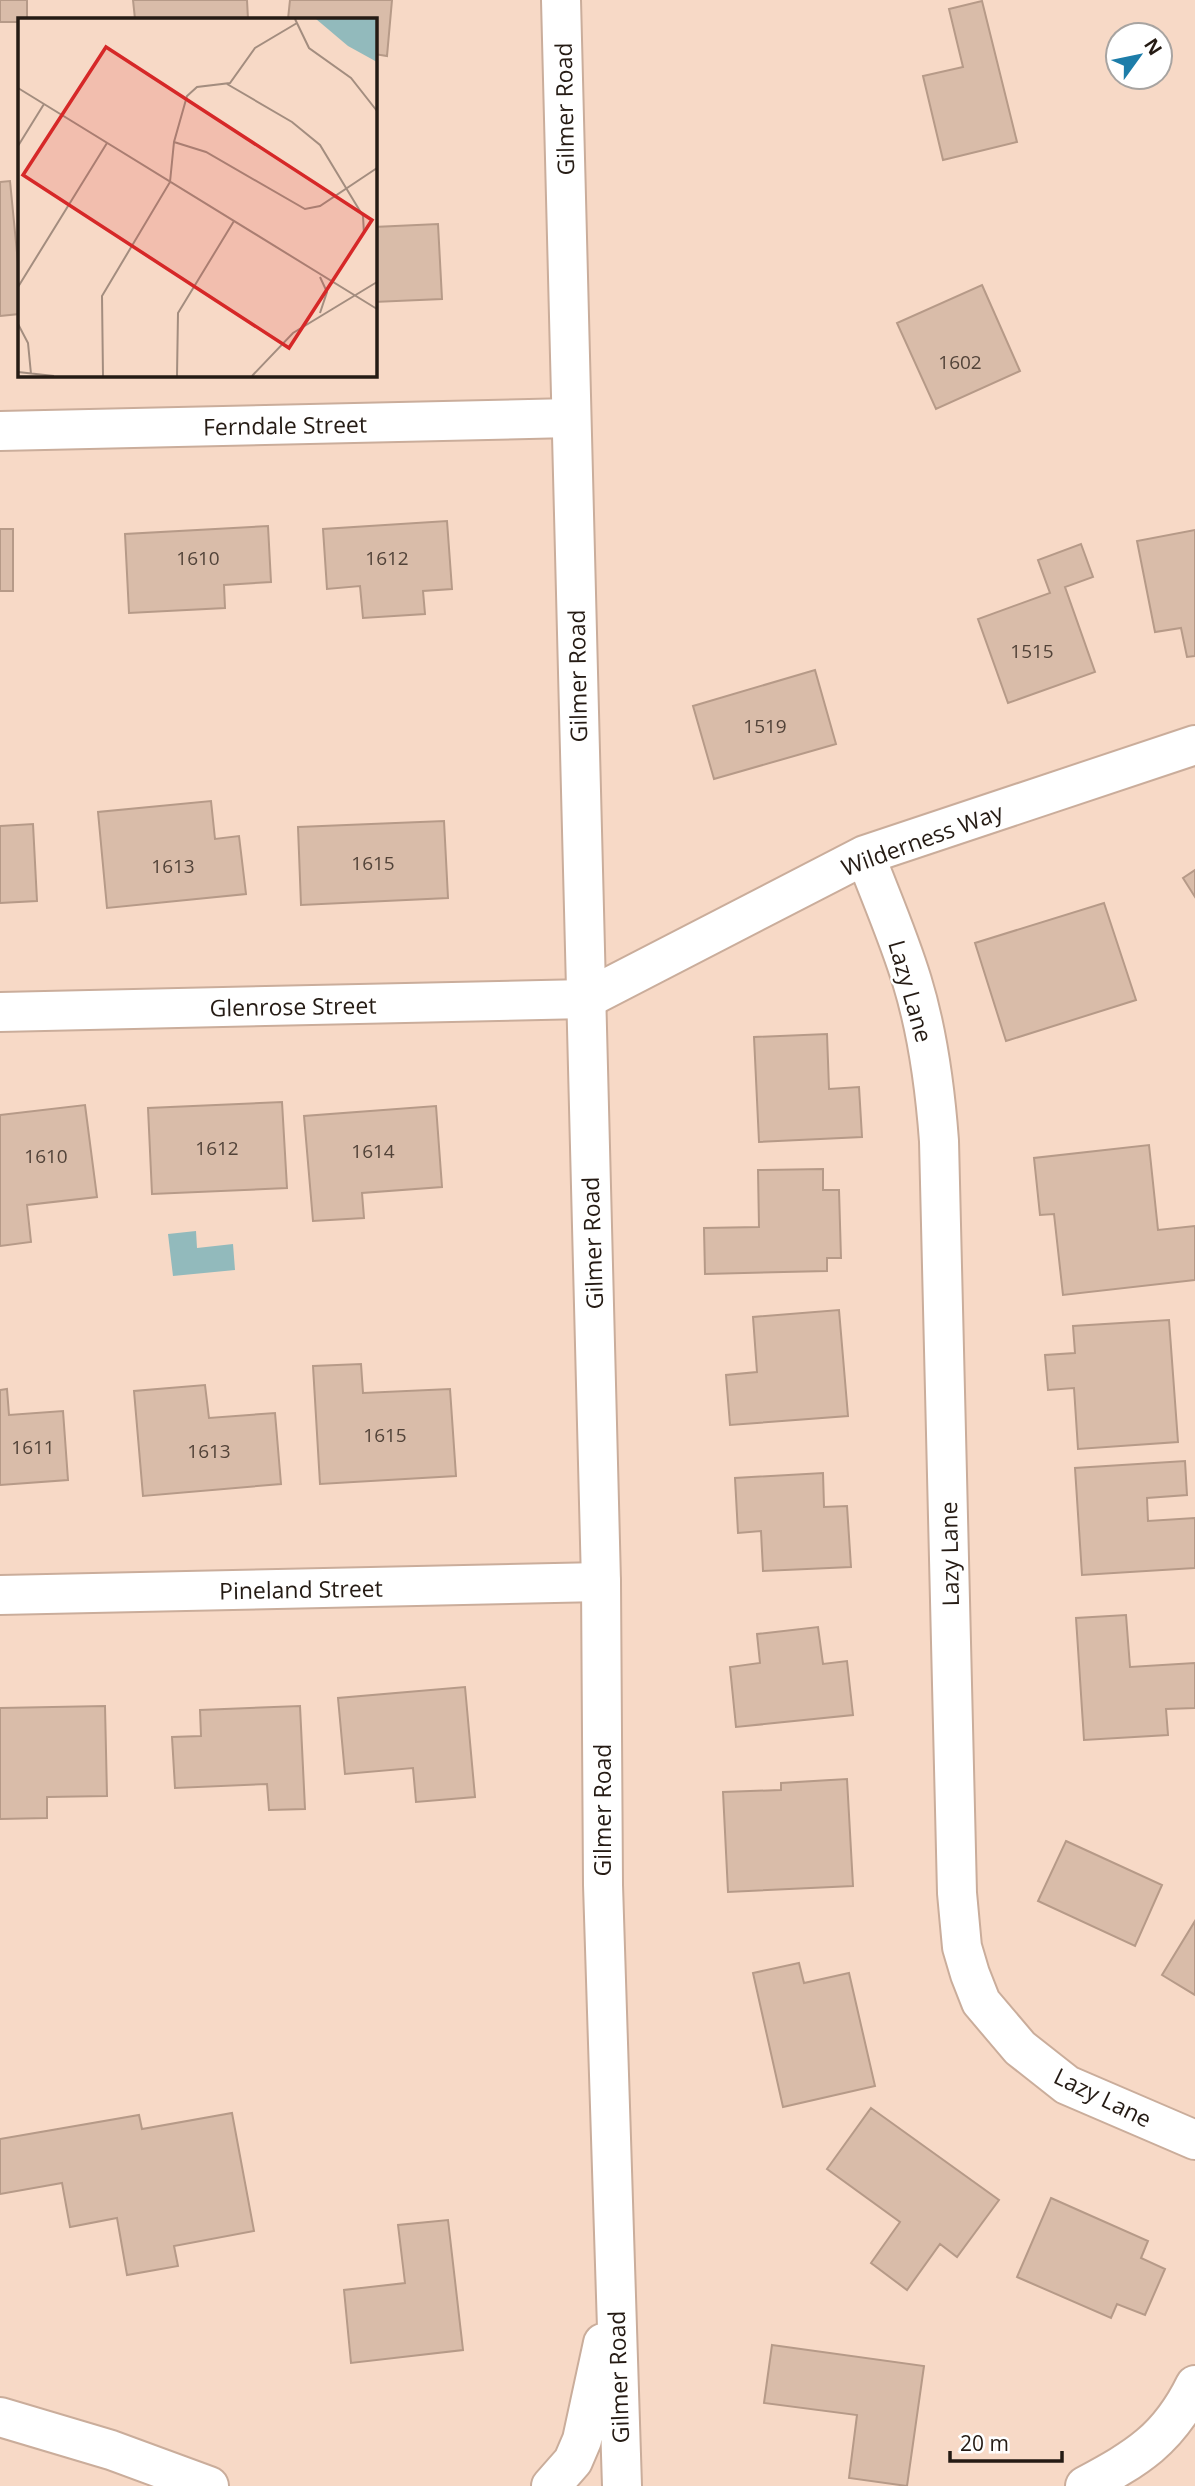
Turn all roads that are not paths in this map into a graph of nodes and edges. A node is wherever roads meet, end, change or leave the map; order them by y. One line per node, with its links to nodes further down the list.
1 (561, 0): 2 (street, Gilmer Road)
2 (571, 418): 3 (street, Ferndale Street); 6 (street, Gilmer Road)
3 (0, 431)
4 (1195, 745): 5 (street, Wilderness Way)
5 (865, 855): 6 (street, Wilderness Way); 10 (street, Lazy Lane)
6 (586, 999): 7 (street, Glenrose Street); 8 (street, Gilmer Road)
7 (0, 1013)
8 (601, 1583): 9 (street, Pineland Street); 11 (street, Gilmer Road)
9 (0, 1595)
10 (1195, 2140)
11 (615, 2286): 15 (street); 16 (street, Gilmer Road)
12 (1195, 2385): 17 (street)
13 (0, 2417): 14 (street)
14 (209, 2486)
15 (551, 2486)
16 (622, 2486)
17 (1085, 2486)

